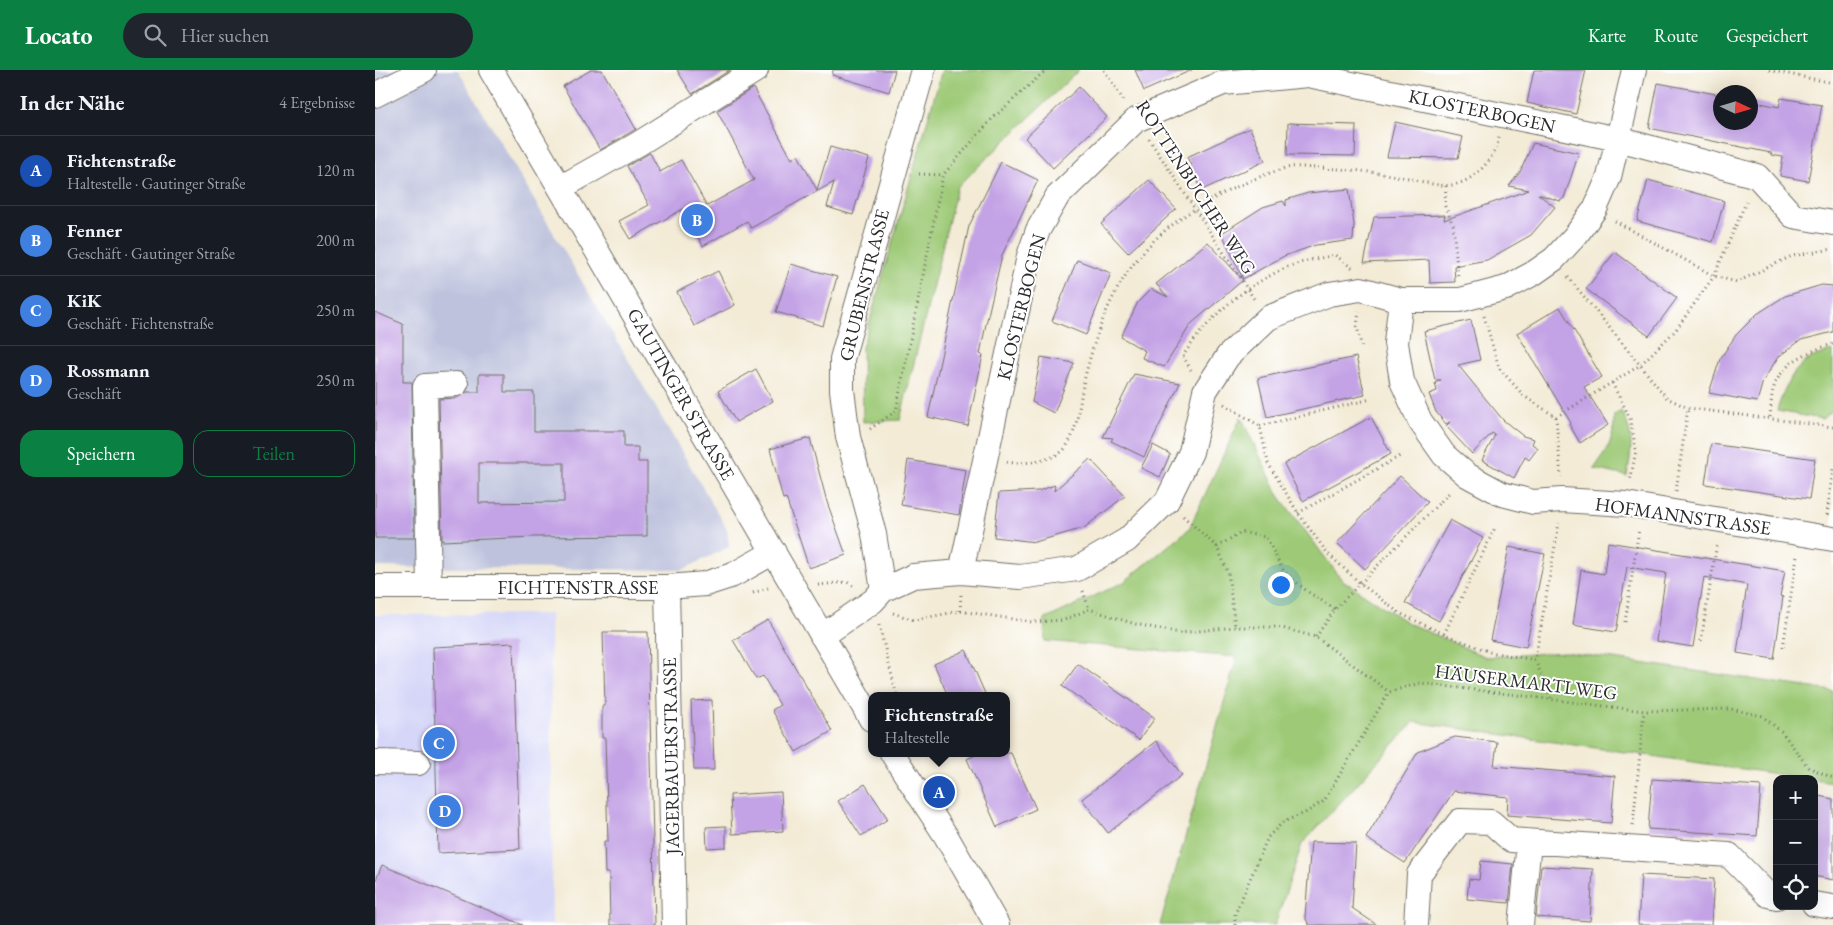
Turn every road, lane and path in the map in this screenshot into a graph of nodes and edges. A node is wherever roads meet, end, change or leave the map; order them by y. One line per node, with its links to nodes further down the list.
1 (424, 70): 10 (street)
2 (491, 70): 16 (street, GAUTINGER STRASSE)
3 (756, 70): 16 (street)
4 (923, 70): 40 (street, GRUBENSTRASSE)
5 (1046, 70): 40 (path)
6 (1103, 70): 12 (path, ROTTENBUCHER WEG)
7 (1634, 70): 13 (street)
8 (1769, 70): 9 (path)
9 (1833, 83)
10 (375, 95)
11 (1503, 114): 12 (street, KLOSTERBOGEN); 13 (street, KLOSTERBOGEN); 15 (path)
12 (1136, 120): 17 (path, ROTTENBUCHER WEG); 42 (street, KLOSTERBOGEN)
13 (1618, 139): 14 (street, KLOSTERBOGEN); 18 (street)
14 (1757, 176): 19 (street); 22 (path)
15 (1446, 186): 17 (path); 25 (path)
16 (560, 188): 55 (street, GAUTINGER STRASSE)
17 (1196, 209): 23 (path, ROTTENBUCHER WEG); 42 (path)
18 (1595, 209): 21 (street); 22 (path)
19 (1833, 223)
20 (1833, 250): 22 (path)
21 (1554, 258): 25 (street); 30 (path)
22 (1714, 276): 30 (path)
23 (1246, 289): 24 (path); 27 (path, ROTTENBUCHER WEG); 33 (path)
24 (1361, 289): 26 (street); 27 (street); 29 (path)
25 (1469, 298): 26 (street); 36 (path)
26 (1401, 300): 44 (street, HOFMANNSTRASSE)
27 (1268, 318): 33 (street)
28 (1833, 344): 37 (path)
29 (1362, 349)
30 (1639, 366): 31 (path); 35 (path)
31 (1611, 383): 36 (path); 45 (path)
32 (457, 384): 61 (street)
33 (1205, 392): 38 (path); 48 (street)
34 (1371, 399): 38 (path)
35 (1688, 408): 37 (path); 46 (path)
36 (1556, 417): 47 (path)
37 (1770, 417): 39 (path)
38 (1260, 426): 49 (path)
39 (1833, 427)
40 (848, 437): 63 (street, GRUBENSTRASSE)
41 (1400, 456): 49 (path)
42 (986, 457): 57 (street, KLOSTERBOGEN)
43 (1833, 469): 52 (path)
44 (1467, 475): 47 (street, HOFMANNSTRASSE); 58 (path)
45 (1629, 486)
46 (1675, 494)
47 (1562, 500): 52 (street, HOFMANNSTRASSE); 72 (path)
48 (1167, 501): 54 (path); 57 (street)
49 (1298, 514): 58 (path)
50 (1495, 528): 67 (path)
51 (1640, 528): 65 (path)
52 (1830, 529)
53 (1718, 540): 70 (path)
54 (1217, 547): 64 (path); 66 (path)
55 (774, 552): 62 (street, FICHTENSTRASSE); 68 (street, GAUTINGER STRASSE)
56 (1798, 553): 71 (path)
57 (961, 572): 63 (street)
58 (1360, 583): 64 (path); 67 (path)
59 (809, 586): 63 (path)
60 (375, 587): 61 (street, FICHTENSTRASSE)
61 (429, 587): 62 (street, FICHTENSTRASSE)
62 (667, 588): 87 (street, JAGERBAUERSTRASSE)
63 (879, 600): 66 (path); 68 (street); 73 (path)
64 (1335, 608): 69 (path)
65 (1625, 622)
66 (1235, 627): 69 (path)
67 (1444, 634): 72 (path)
68 (822, 636): 77 (street, GAUTINGER STRASSE)
69 (1316, 637): 74 (path)
70 (1701, 641)
71 (1783, 647)
72 (1535, 660): 75 (path)
73 (896, 692)
74 (1389, 692): 75 (path, HÄUSERMARTLWEG); 89 (path)
75 (1551, 698): 76 (path, HÄUSERMARTLWEG)
76 (1644, 711): 81 (path, HÄUSERMARTLWEG); 83 (path)
77 (868, 713)
78 (895, 757): 88 (street)
79 (375, 762): 80 (street)
80 (418, 762)
81 (1833, 778)
82 (1529, 842): 83 (street); 90 (street); 91 (street)
83 (1631, 848): 84 (street)
84 (1773, 896)
85 (1818, 905): 86 (street)
86 (1833, 907)
87 (675, 925)
88 (997, 925)
89 (1235, 925)
90 (1416, 925)
91 (1521, 925)

